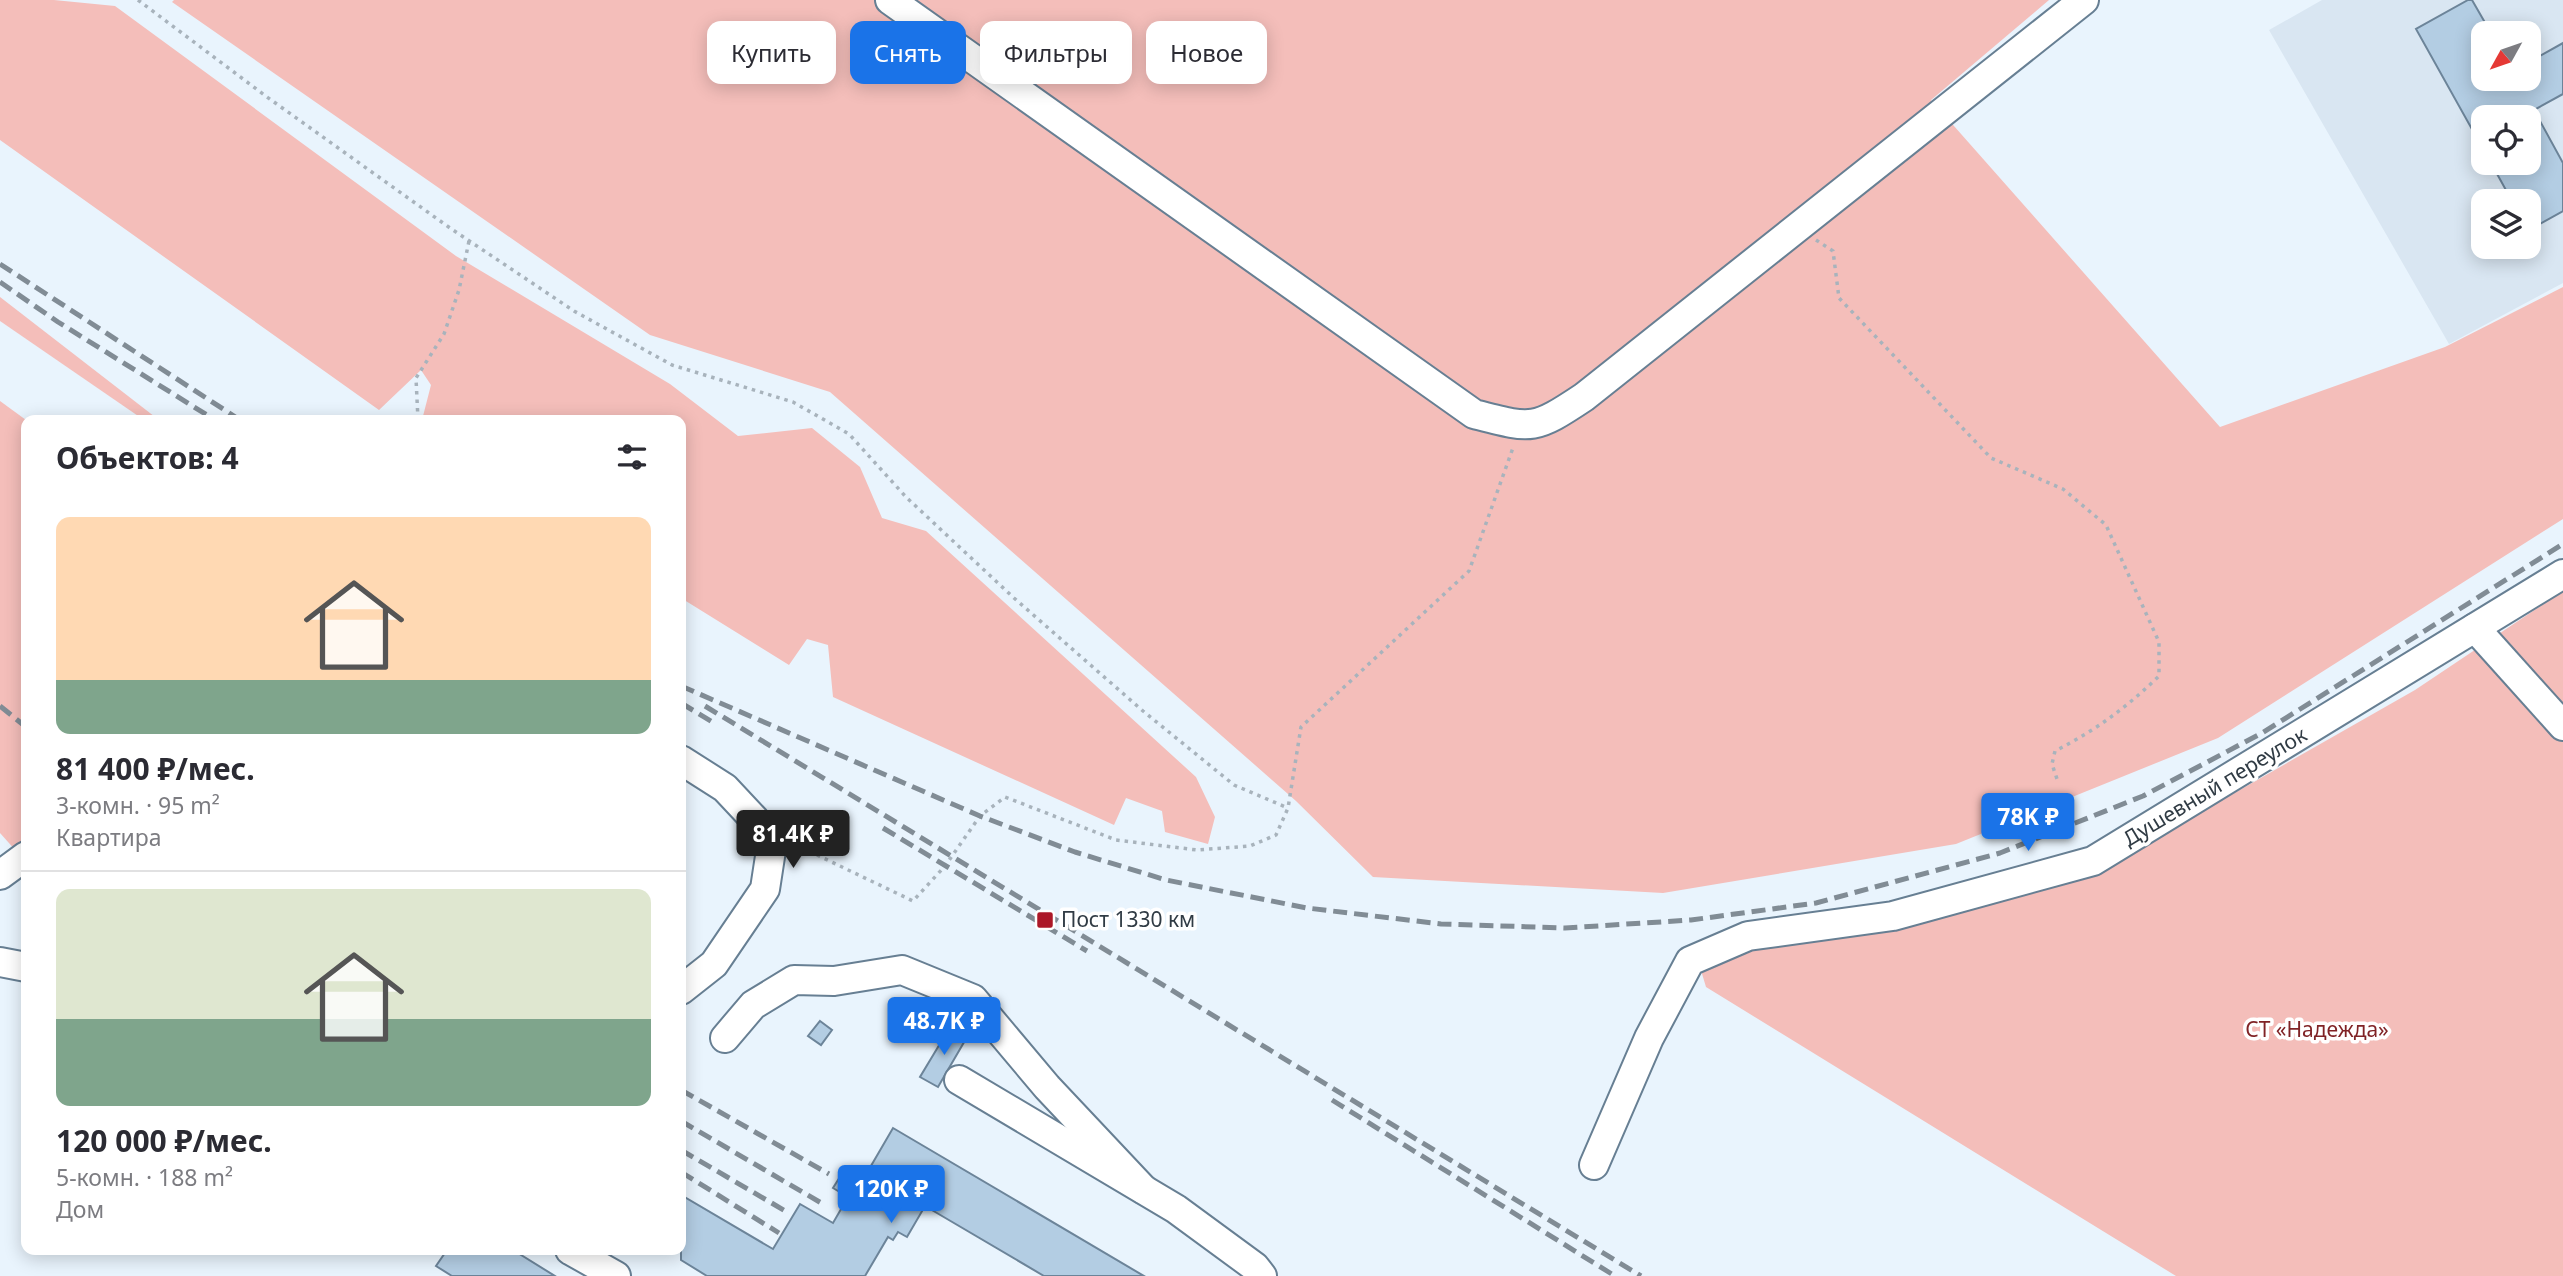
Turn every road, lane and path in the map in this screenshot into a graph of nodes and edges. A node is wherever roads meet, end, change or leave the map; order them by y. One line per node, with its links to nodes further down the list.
1 (890, 0): 7 (street)
2 (2084, 0): 4 (street)
3 (141, 1): 5 (path)
4 (1796, 228): 7 (street); 12 (path)
5 (469, 241): 6 (path); 13 (path)
6 (418, 415)
7 (1520, 426): 13 (path)
8 (2563, 574): 9 (street, Душевный переулок)
9 (2475, 628): 10 (street); 22 (street, Душевный переулок)
10 (2563, 726)
11 (686, 763): 14 (street)
12 (2057, 779)
13 (1288, 808): 14 (path)
14 (771, 850): 19 (street)
15 (21, 860): 16 (street)
16 (0, 875)
17 (0, 962): 18 (street)
18 (21, 966)
19 (686, 986)
20 (725, 1038): 23 (street)
21 (959, 1080): 23 (street)
22 (1594, 1165)
23 (1143, 1189): 26 (street)
24 (579, 1255): 25 (street)
25 (616, 1276)
26 (1262, 1276)

